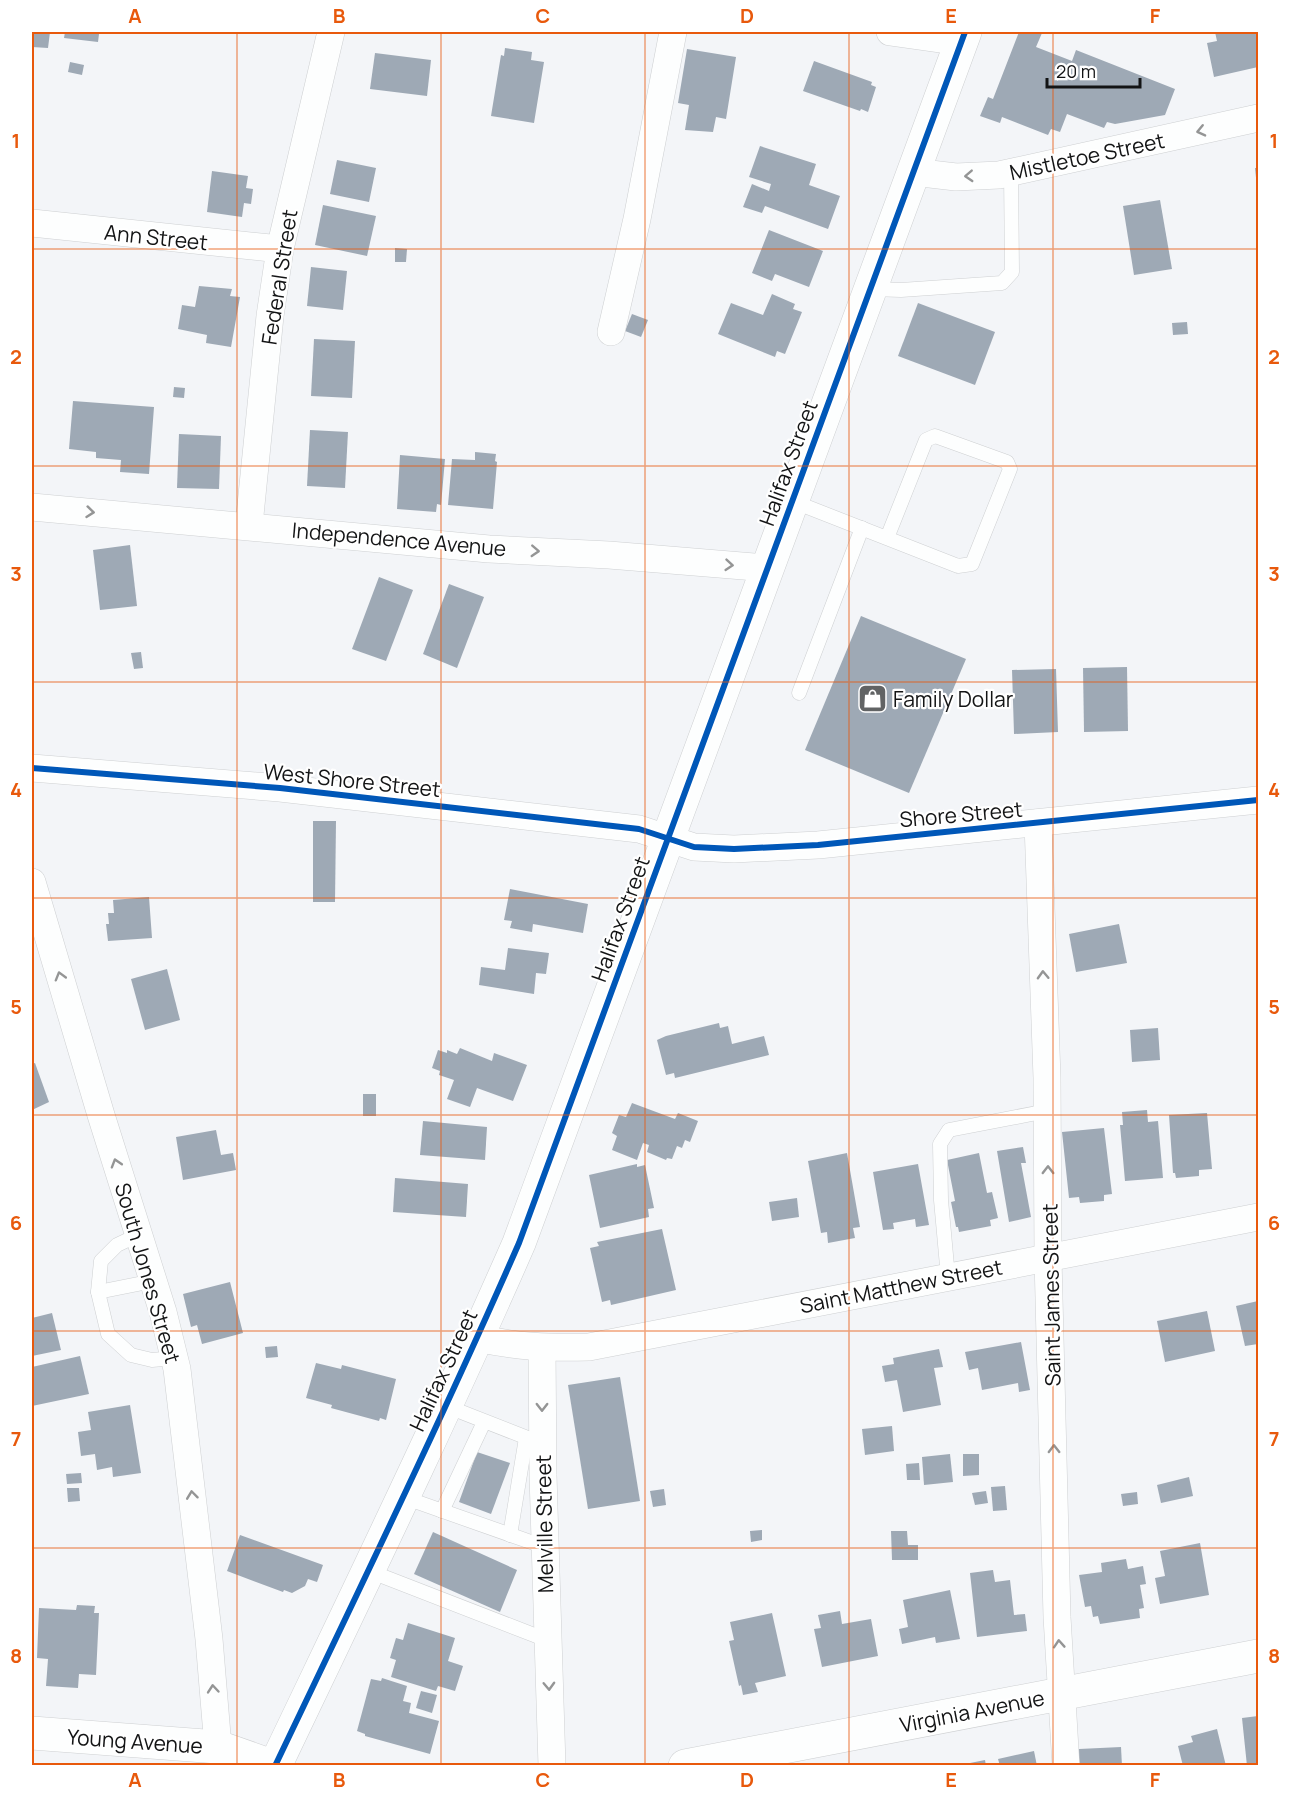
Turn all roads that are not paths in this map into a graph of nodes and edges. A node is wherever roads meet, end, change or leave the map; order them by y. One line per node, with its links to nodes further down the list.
1 (331, 32): 9 (street, Federal Street)
2 (674, 32): 11 (street)
3 (890, 32): 4 (street)
4 (963, 37): 6 (main road, Halifax Street)
5 (1258, 118): 7 (street, Mistletoe Street, one-way to 7)
6 (913, 172): 7 (street, Mistletoe Street, one-way to 6); 10 (main road, Halifax Street)
7 (1011, 172): 10 (lane)
8 (32, 223): 9 (street, Ann Street)
9 (280, 249): 14 (street, Federal Street)
10 (870, 289): 12 (main road, Halifax Street)
11 (611, 332)
12 (792, 501): 15 (lane); 17 (main road, Halifax Street)
13 (32, 507): 14 (street, Independence Avenue, one-way to 14)
14 (249, 525): 17 (street, Independence Avenue, one-way to 17)
15 (862, 528): 16 (lane); 18 (lane)
16 (887, 538): 16 (lane)
17 (767, 568): 22 (main road, Halifax Street)
18 (799, 693)
19 (32, 768): 22 (street, West Shore Street)
20 (1258, 800): 21 (street, Shore Street)
21 (1038, 823): 22 (street, Shore Street); 24 (street, Saint James Street, one-way to 21)
22 (667, 838): 31 (main road, Halifax Street)
23 (32, 882): 26 (street, South Jones Street, one-way to 23)
24 (1047, 1111): 27 (street, Saint James Street, one-way to 24); 28 (lane)
25 (1258, 1218): 27 (street, Saint Matthew Street)
26 (138, 1235): 29 (street, South Jones Street); 30 (lane)
27 (1048, 1258): 28 (street, Saint Matthew Street); 44 (street, Saint James Street, one-way to 27)
28 (948, 1277): 32 (street, Saint Matthew Street)
29 (153, 1281): 30 (lane); 33 (street, South Jones Street)
30 (98, 1292): 33 (lane)
31 (477, 1338): 32 (street); 34 (main road, Halifax Street)
32 (542, 1348): 36 (street, Melville Street, one-way to 36)
33 (174, 1358): 46 (street, South Jones Street, one-way to 33)
34 (444, 1406): 35 (lane); 37 (main road, Halifax Street)
35 (484, 1422): 36 (lane); 38 (lane)
36 (534, 1441): 39 (lane); 40 (street, Melville Street)
37 (403, 1497): 38 (lane); 41 (main road, Halifax Street)
38 (442, 1511): 39 (lane)
39 (510, 1535): 40 (lane)
40 (545, 1547): 42 (street, Melville Street)
41 (369, 1571): 42 (lane); 47 (main road, Halifax Street)
42 (547, 1640): 48 (street, Melville Street, one-way to 48)
43 (1258, 1656): 44 (main road, Virginia Avenue)
44 (1062, 1693): 49 (main road, Virginia Avenue); 50 (street, Saint James Street)
45 (32, 1733): 46 (main road, Young Avenue)
46 (218, 1747): 47 (main road, Young Avenue)
47 (274, 1766)
48 (552, 1766)
49 (685, 1766)
50 (1066, 1766)

